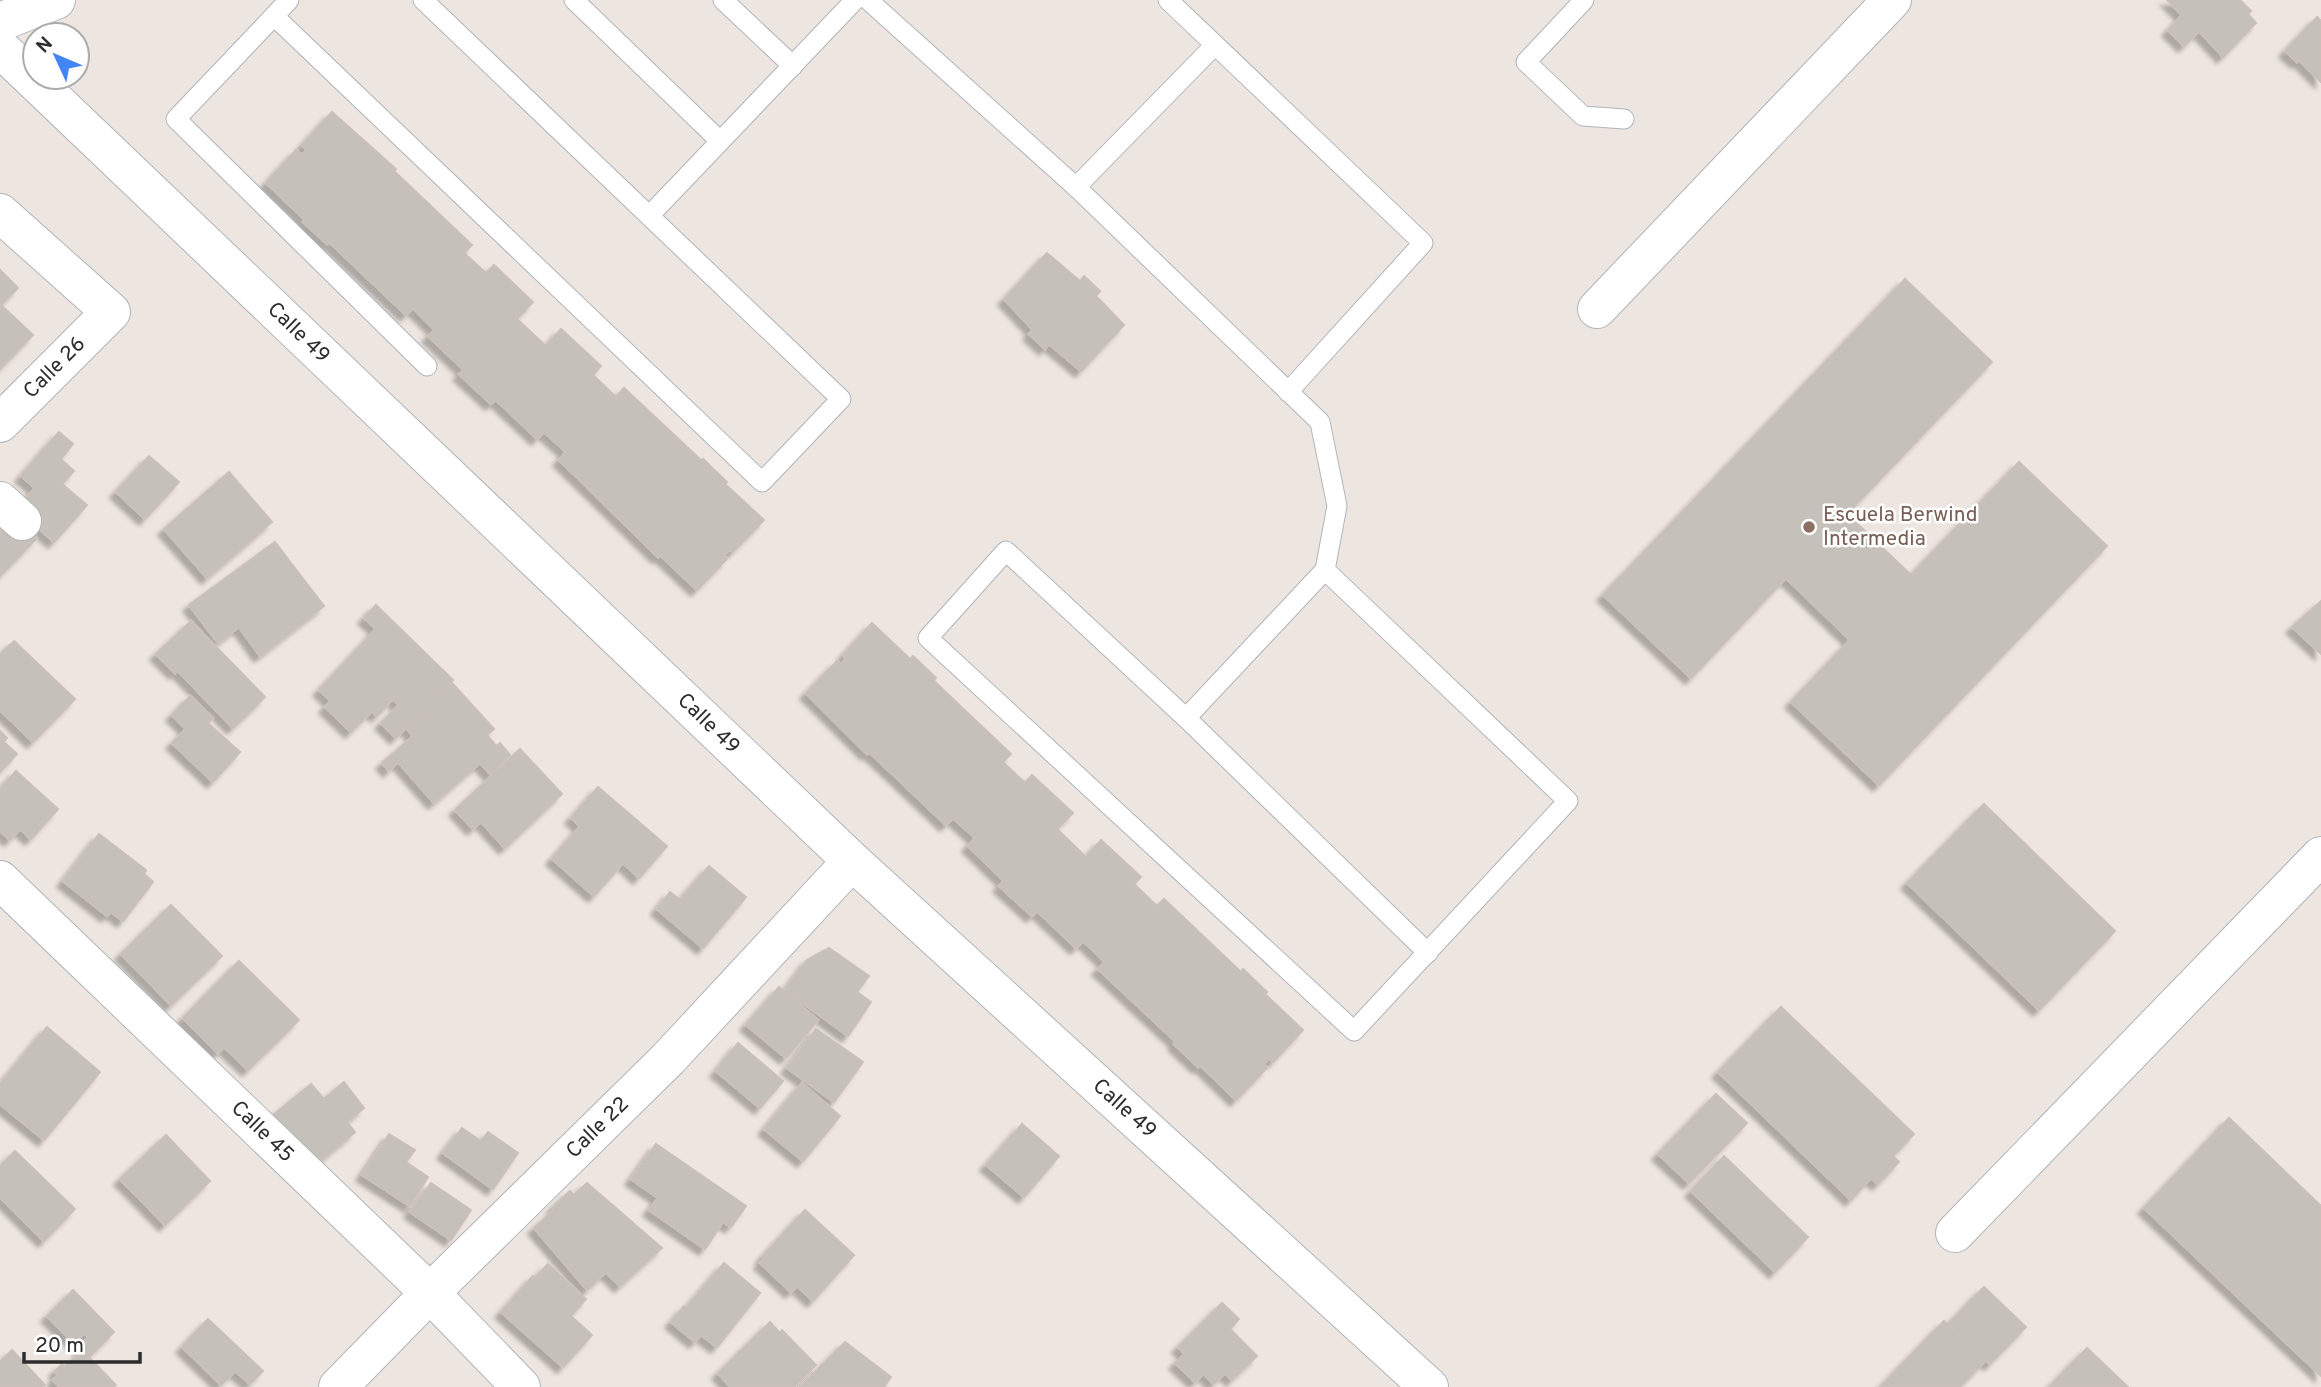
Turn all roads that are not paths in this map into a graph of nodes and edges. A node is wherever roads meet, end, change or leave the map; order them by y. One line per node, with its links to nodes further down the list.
1 (8, 0): 12 (street)
2 (56, 0): 14 (street)
3 (289, 0): 13 (lane)
4 (423, 0): 22 (lane)
5 (574, 0): 19 (lane)
6 (723, 0): 17 (lane)
7 (855, 0): 17 (lane)
8 (868, 0): 20 (lane)
9 (1168, 0): 15 (lane)
10 (1584, 0): 18 (lane)
11 (1892, 0): 23 (street)
12 (0, 9)
13 (274, 16): 22 (lane); 24 (lane)
14 (0, 22)
15 (1215, 45): 20 (lane); 25 (lane)
16 (0, 48): 30 (street, Calle 49)
17 (793, 66): 19 (lane)
18 (1624, 119)
19 (720, 141): 22 (lane)
20 (1076, 187): 25 (lane)
21 (0, 213): 26 (street, Calle 26)
22 (649, 216)
23 (1598, 309)
24 (427, 366)
25 (1288, 392): 27 (lane)
26 (0, 424)
27 (1325, 569): 28 (lane); 32 (lane)
28 (1186, 718): 32 (lane); 32 (lane)
29 (2321, 856): 33 (street)
30 (852, 861): 34 (street, Calle 22); 37 (street, Calle 49)
31 (0, 880): 34 (street, Calle 45)
32 (1428, 953)
33 (1955, 1233)
34 (430, 1293): 35 (street, Calle 22); 36 (street, Calle 45)
35 (338, 1387)
36 (521, 1387)
37 (1429, 1387)

